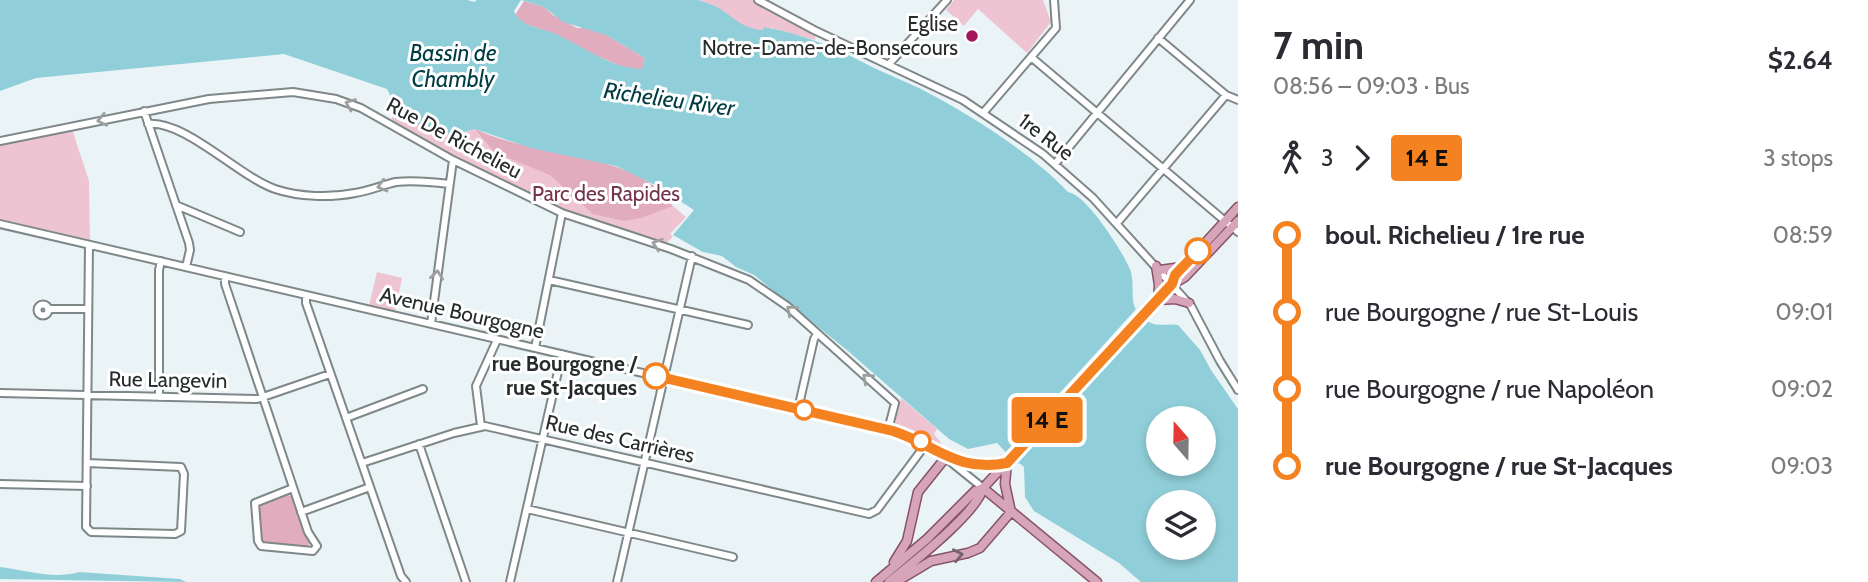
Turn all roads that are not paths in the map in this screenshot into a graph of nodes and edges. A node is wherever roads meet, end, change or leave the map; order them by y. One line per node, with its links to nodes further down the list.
1 (758, 0): 6 (street, 1re Rue)
2 (780, 0): 6 (street)
3 (947, 0): 9 (street)
4 (1054, 0): 8 (street)
5 (1190, 0): 7 (street)
6 (774, 8): 9 (street, 1re Rue)
7 (1158, 38): 10 (street); 14 (street)
8 (1031, 57): 13 (street); 14 (street)
9 (889, 64): 13 (street, 1re Rue)
10 (1226, 95): 11 (street); 19 (street)
11 (1238, 100)
12 (144, 111): 15 (street); 16 (street, Rue De Richelieu, one-way to 16); 17 (street, Rue De Richelieu, one-way to 12)
13 (984, 112): 18 (street, 1re Rue)
14 (1097, 113): 18 (street); 19 (street)
15 (148, 124): 20 (street, one-way to 15); 21 (street)
16 (0, 141)
17 (453, 160): 20 (street); 23 (street, Rue De Richelieu)
18 (1055, 164): 25 (street, 1re Rue)
19 (1164, 169): 24 (street); 25 (street)
20 (449, 184): 44 (street, one-way to 20)
21 (176, 205): 28 (street); 33 (street)
22 (1238, 207): 24 (main road)
23 (562, 213): 30 (street, Rue De Richelieu, one-way to 23); 36 (street)
24 (1225, 221): 27 (street); 32 (main road)
25 (1117, 223): 34 (street, 1re Rue)
26 (0, 224): 29 (street, Avenue Bourgogne)
27 (1236, 227): 37 (main road)
28 (240, 232)
29 (89, 245): 31 (street, Avenue Bourgogne); 42 (street)
30 (691, 256): 43 (street); 46 (street, Rue De Richelieu, one-way to 30)
31 (161, 261): 33 (street, Avenue Bourgogne); 56 (street)
32 (1185, 266): 34 (main road); 37 (main road)
33 (186, 267): 35 (street, Avenue Bourgogne)
34 (1158, 268): 37 (street, 1re Rue); 39 (main road)
35 (225, 276): 38 (street, Avenue Bourgogne); 57 (street)
36 (549, 280): 43 (street); 48 (street)
37 (1172, 284): 39 (main road); 40 (street, 1re Rue)
38 (306, 295): 44 (street, Avenue Bourgogne); 50 (street)
39 (1158, 300): 40 (main road); 69 (main road)
40 (1189, 303): 53 (street, 1re Rue)
41 (48, 309): 42 (street)
42 (87, 309): 55 (street)
43 (679, 310): 45 (street); 51 (street)
44 (431, 324): 47 (street, Avenue Bourgogne)
45 (748, 325)
46 (817, 334): 58 (street); 61 (street, Rue De Richelieu, one-way to 46)
47 (497, 340): 48 (street, Avenue Bourgogne); 60 (street)
48 (535, 348): 49 (street, Avenue Bourgogne)
49 (562, 355): 51 (street, Avenue Bourgogne); 62 (street)
50 (330, 374): 57 (street, Rue Langevin); 59 (street)
51 (664, 378): 58 (street, Avenue Bourgogne); 68 (street)
52 (422, 389): 59 (street)
53 (1238, 390)
54 (0, 393): 55 (street, Rue Langevin)
55 (89, 396): 56 (street, Rue Langevin); 66 (street)
56 (159, 397): 57 (street, Rue Langevin)
57 (262, 398): 73 (street)
58 (798, 409): 61 (street, Avenue Bourgogne)
59 (346, 418): 67 (street)
60 (481, 426): 62 (street, Rue des Carrières); 63 (street, Rue des Carrières)
61 (888, 430): 64 (street, Avenue Bourgogne)
62 (542, 439): 68 (street, Rue des Carrières); 75 (street)
63 (419, 444): 67 (street, Rue des Carrières); 82 (street)
64 (926, 444): 65 (street, Avenue Bourgogne); 68 (street, Rue des Carrières)
65 (946, 457): 69 (main road); 74 (street, Avenue Bourgogne); 80 (main road)
66 (88, 463): 71 (street); 71 (street)
67 (362, 463): 72 (street)
68 (645, 463): 78 (street)
69 (1007, 463): 74 (main road); 77 (main road)
70 (0, 484): 71 (street)
71 (87, 486)
72 (370, 487): 76 (street); 81 (street)
73 (293, 488): 76 (street); 76 (street)
74 (983, 488): 77 (main road); 80 (main road)
75 (527, 509): 78 (street); 83 (street)
76 (301, 512)
77 (1011, 512): 85 (main road, one-way to 77); 86 (main road)
78 (629, 533): 79 (street); 84 (street)
79 (733, 557)
80 (882, 580)
81 (406, 582)
82 (466, 582)
83 (510, 582)
84 (618, 582)
85 (896, 582)
86 (1097, 582)

